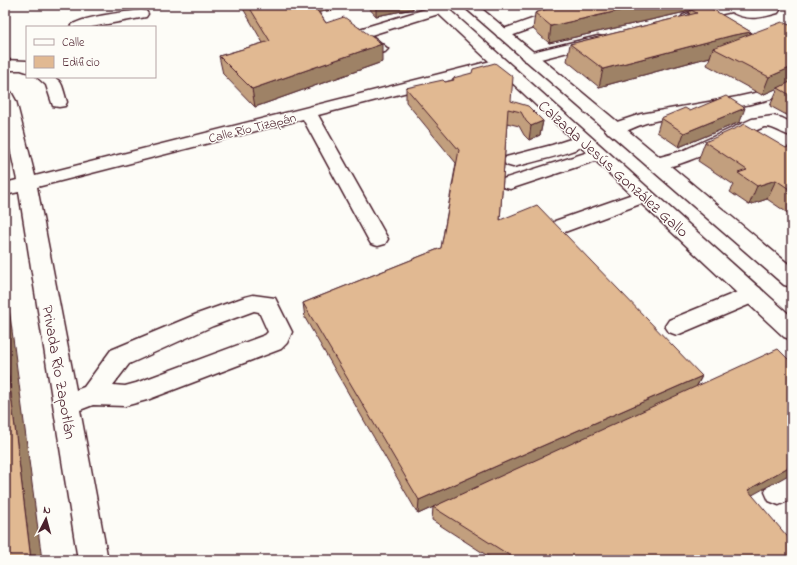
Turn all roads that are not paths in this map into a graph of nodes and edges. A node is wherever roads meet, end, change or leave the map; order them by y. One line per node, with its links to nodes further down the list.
1 (109, 5): 9 (street)
2 (469, 5): 12 (street, Calzada Jesús González Gallo)
3 (584, 5): 12 (street)
4 (438, 7): 14 (street); 16 (street, Calzada Jesús González Gallo)
5 (725, 8): 6 (street); 8 (street); 10 (street)
6 (773, 10)
7 (141, 14): 9 (street)
8 (673, 22)
9 (118, 23): 11 (street)
10 (730, 24)
11 (79, 26)
12 (503, 34): 15 (street, Calzada Jesús González Gallo)
13 (612, 36): 15 (street)
14 (382, 50)
15 (529, 57): 24 (street, Calzada Jesús González Gallo)
16 (499, 64): 23 (street, Calle Río Tizapán); 26 (street, Calzada Jesús González Gallo)
17 (5, 65): 18 (street)
18 (26, 65)
19 (47, 78): 22 (street)
20 (792, 86): 24 (street)
21 (5, 96): 31 (street, Privada Río Zapotlán)
22 (59, 102)
23 (308, 112): 31 (street, Calle Río Tizapán); 34 (street)
24 (614, 129): 29 (street, Calzada Jesús González Gallo)
25 (792, 131): 29 (street)
26 (583, 140): 27 (street, Calzada Jesús González Gallo); 28 (street)
27 (598, 154): 30 (street); 32 (street, Calzada Jesús González Gallo)
28 (513, 160)
29 (656, 164): 35 (street, Calzada Jesús González Gallo)
30 (510, 183)
31 (16, 186): 40 (street, Privada Río Zapotlán)
32 (644, 196): 33 (street); 36 (street, Calzada Jesús González Gallo)
33 (562, 226)
34 (378, 239)
35 (788, 270)
36 (752, 294): 37 (street); 38 (street, Calzada Jesús González Gallo)
37 (677, 326)
38 (792, 331)
39 (93, 395): 39 (street); 40 (street)
40 (66, 404): 41 (street, Privada Río Zapotlán)
41 (93, 560)

